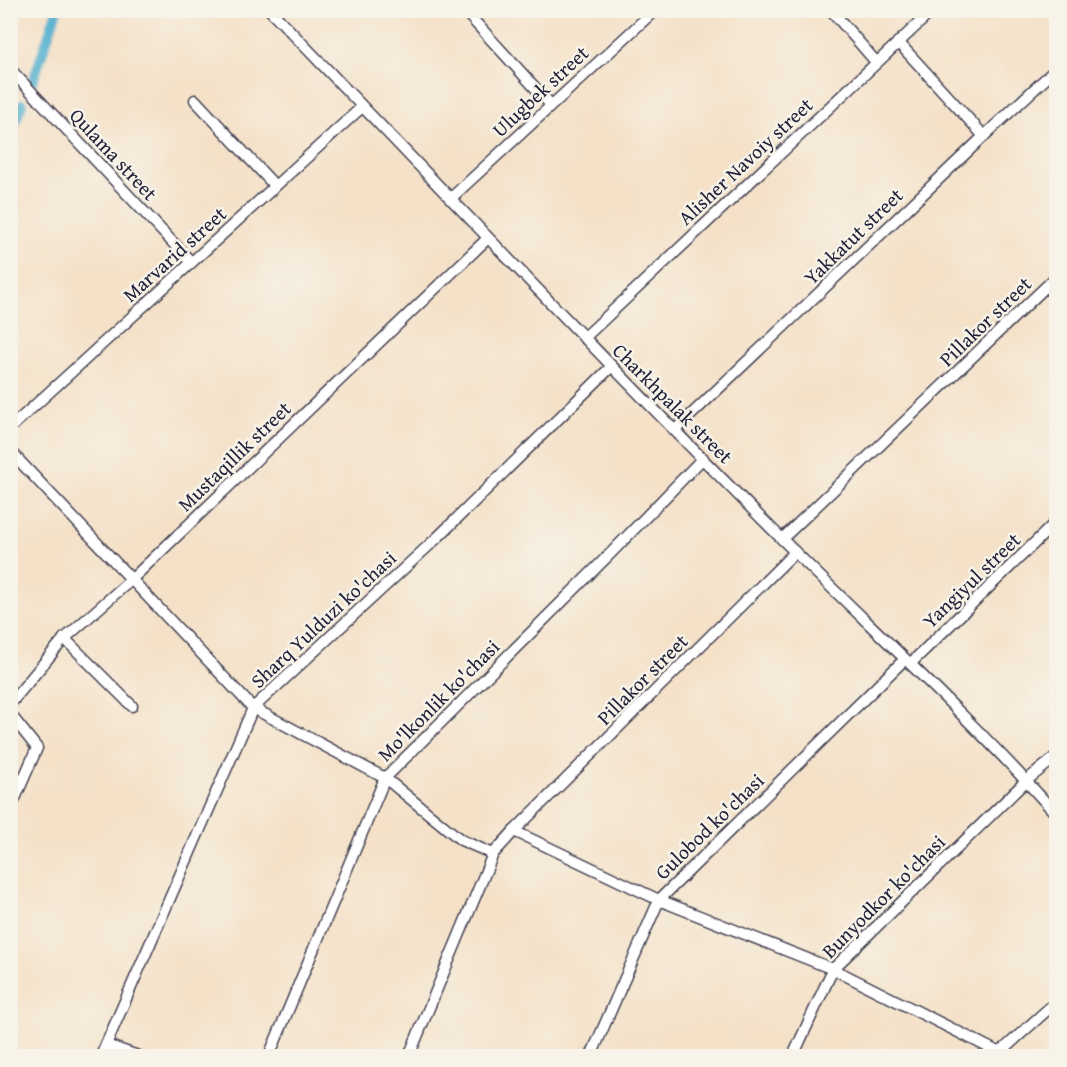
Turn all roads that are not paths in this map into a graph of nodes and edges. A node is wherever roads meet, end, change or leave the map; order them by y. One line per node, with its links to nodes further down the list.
1 (270, 10): 12 (street, Charkhpalak street)
2 (464, 10): 11 (street)
3 (655, 10): 11 (street, Ulugbek street)
4 (831, 10): 7 (street)
5 (933, 10): 6 (street, Alisher Navoiy street)
6 (898, 42): 7 (street, Alisher Navoiy street); 13 (street)
7 (876, 62): 19 (street, Alisher Navoiy street)
8 (10, 69): 17 (street, Qulama street)
9 (1056, 69): 13 (street, Yakkatut street)
10 (195, 100): 14 (street)
11 (550, 105): 15 (street, Ulugbek street)
12 (362, 106): 14 (street, Marvarid street); 15 (street, Charkhpalak street)
13 (984, 136): 22 (street, Yakkatut street)
14 (275, 186): 17 (street, Marvarid street)
15 (450, 199): 16 (street, Charkhpalak street)
16 (487, 239): 19 (street, Charkhpalak street); 28 (street, Mustaqillik street)
17 (191, 262): 21 (street, Marvarid street)
18 (1056, 278): 26 (street, Pillakor street)
19 (584, 339): 20 (street, Charkhpalak street)
20 (611, 367): 22 (street, Charkhpalak street); 33 (street, Sharq Yulduzi ko'chasi)
21 (10, 428)
22 (675, 430): 24 (street, Charkhpalak street)
23 (10, 451): 28 (street)
24 (703, 458): 26 (street, Charkhpalak street); 36 (street, Mo'lkonlik ko'chasi)
25 (1056, 522): 30 (street, Yangiyul street)
26 (782, 539): 27 (street, Charkhpalak street)
27 (795, 552): 30 (street, Charkhpalak street); 40 (street, Pillakor street)
28 (133, 578): 29 (street, Mustaqillik street); 33 (street)
29 (64, 638): 31 (street, Mustaqillik street); 32 (street)
30 (908, 661): 37 (street, Charkhpalak street); 42 (street, Gulobod ko'chasi)
31 (10, 704)
32 (132, 706)
33 (253, 708): 36 (street); 45 (street, Sharq Yulduzi ko'chasi)
34 (10, 714): 38 (street)
35 (1056, 757): 37 (street, Bunyodkor ko'chasi)
36 (385, 778): 41 (street); 49 (street, Mo'lkonlik ko'chasi)
37 (1027, 780): 39 (street, Charkhpalak street); 43 (street, Bunyodkor ko'chasi)
38 (10, 810)
39 (1056, 814)
40 (514, 831): 41 (street, Pillakor street); 42 (street)
41 (494, 854): 50 (street)
42 (659, 900): 43 (street); 51 (street, Gulobod ko'chasi)
43 (833, 969): 46 (street); 52 (street, Bunyodkor ko'chasi)
44 (1056, 1002): 46 (street)
45 (106, 1045): 47 (street, Sharq Yulduzi ko'chasi); 48 (street)
46 (998, 1054)
47 (101, 1056)
48 (138, 1056)
49 (269, 1056)
50 (409, 1056)
51 (591, 1056)
52 (793, 1056)

